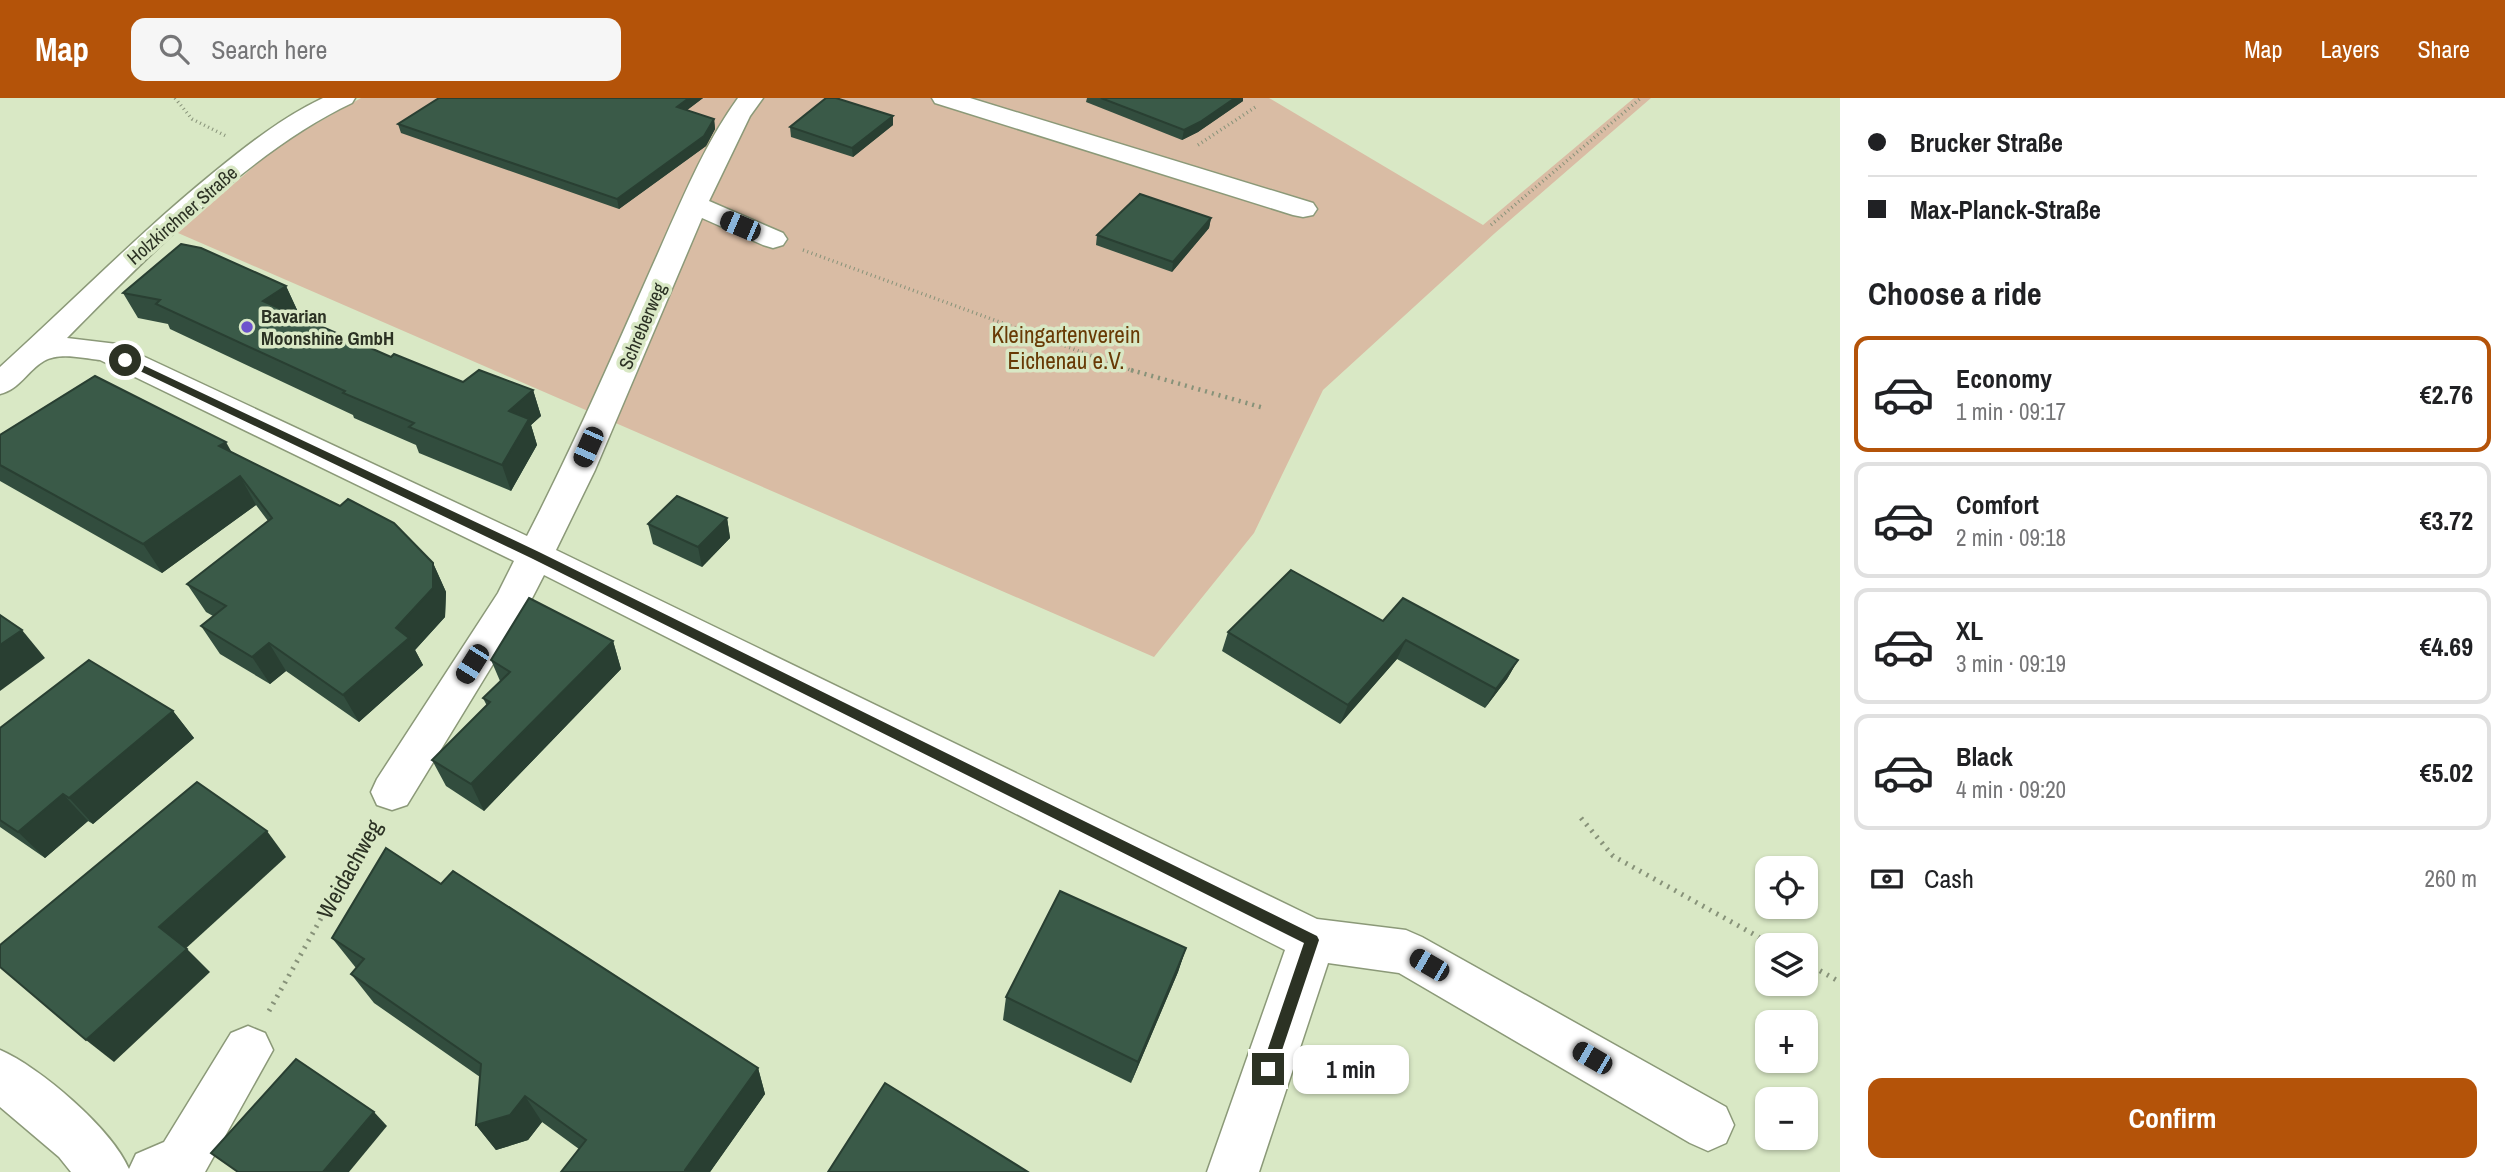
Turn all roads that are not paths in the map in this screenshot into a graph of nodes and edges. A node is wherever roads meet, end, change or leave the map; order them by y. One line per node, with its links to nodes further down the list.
1 (343, 98): 7 (street, Holzkirchner Straße)
2 (751, 98): 4 (street, Schreberweg)
3 (944, 98): 5 (street)
4 (694, 204): 6 (street); 9 (street, Schreberweg)
5 (1303, 209)
6 (773, 239)
7 (50, 349): 8 (street, Holzkirchner Straße); 9 (street)
8 (0, 384)
9 (535, 555): 10 (street, Weidachweg); 11 (street)
10 (392, 792)
11 (1312, 940): 14 (street); 17 (street)
12 (248, 1050): 16 (street)
13 (0, 1075): 15 (street)
14 (1708, 1125)
15 (104, 1172)
16 (154, 1172)
17 (1233, 1172)

